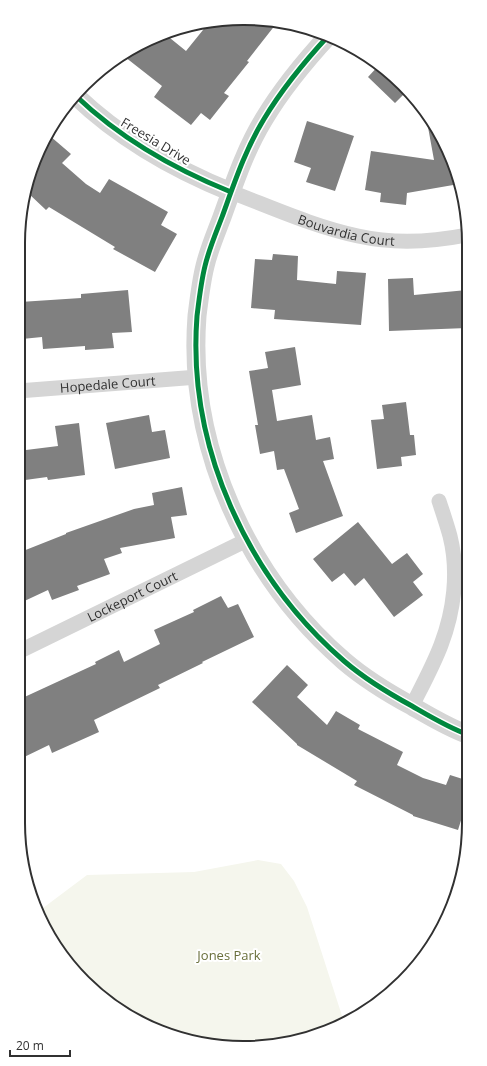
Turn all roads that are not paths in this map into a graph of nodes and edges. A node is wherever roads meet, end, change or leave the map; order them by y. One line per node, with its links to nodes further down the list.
1 (324, 41): 3 (street)
2 (79, 99): 3 (street, Freesia Drive)
3 (231, 192): 4 (street, Bouvardia Court); 5 (street)
4 (462, 236)
5 (198, 377): 6 (street, Hopedale Court); 8 (street)
6 (25, 390)
7 (439, 501): 10 (street)
8 (246, 540): 9 (street, Lockeport Court); 10 (street)
9 (25, 649)
10 (412, 706): 11 (street)
11 (462, 732)

